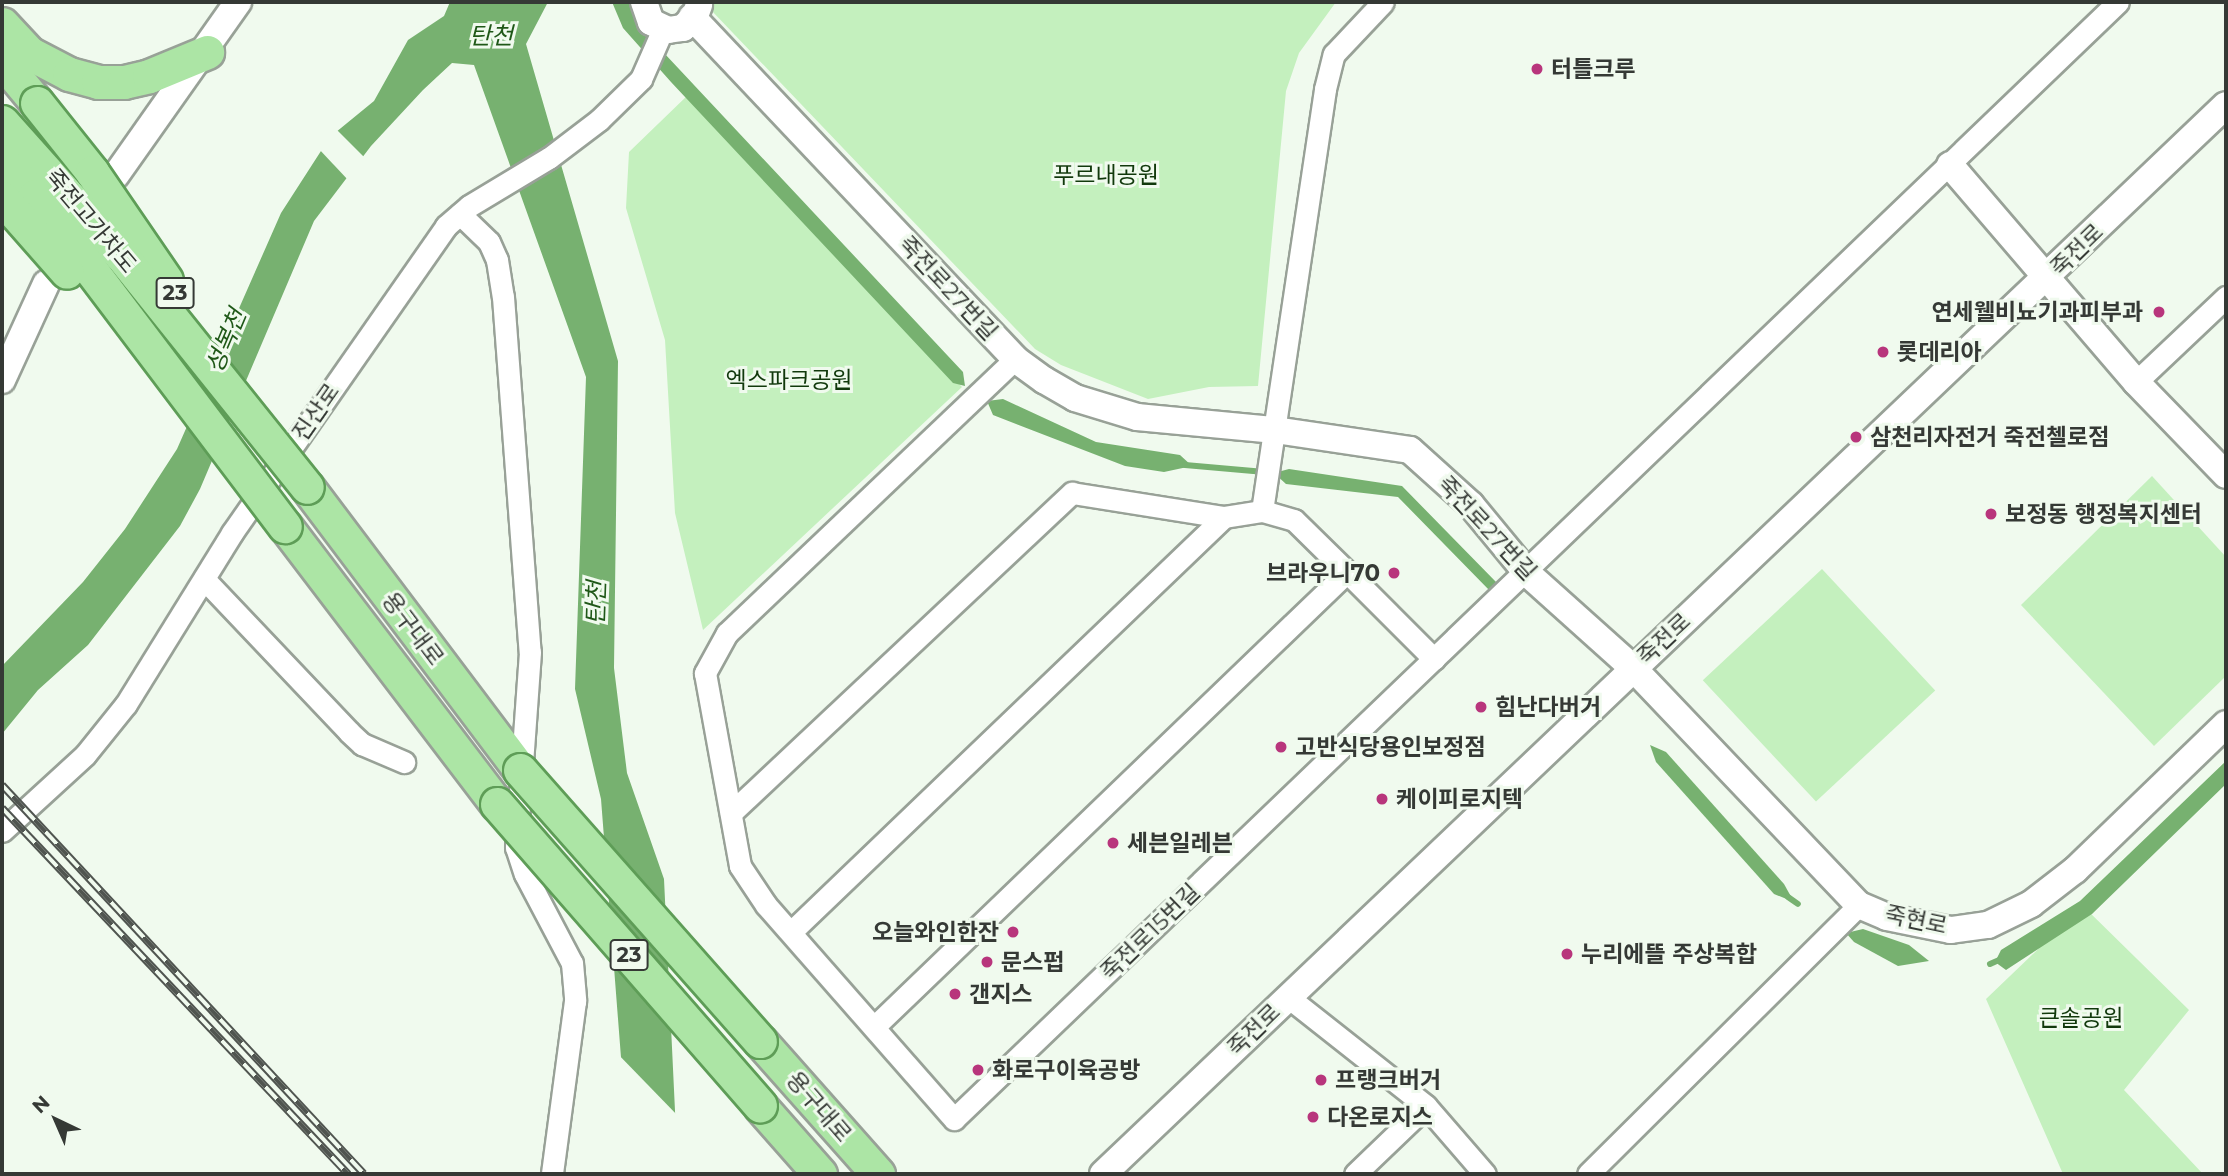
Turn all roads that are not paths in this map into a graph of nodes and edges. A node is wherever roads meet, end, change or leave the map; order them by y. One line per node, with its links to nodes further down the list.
1 (238, 2): 8 (street)
2 (644, 2): 7 (street)
3 (1383, 2): 23 (street)
4 (2118, 2): 13 (street, 죽전로15번길)
5 (695, 9): 7 (street); 20 (street, 죽전로27번길)
6 (2, 24): 8 (main road)
7 (660, 38): 16 (street, 진산로)
8 (207, 52): 14 (street)
9 (2, 61): 25 (main road, 23, bridge)
10 (2226, 105): 17 (street, 죽전로)
11 (2, 122): 25 (main road, 죽전고가차도, bridge)
12 (2, 161): 28 (main road, 죽전고가차도, bridge)
13 (1950, 165): 17 (street); 30 (street, 죽전로15번길)
14 (116, 175)
15 (2, 198): 28 (main road, 23, bridge)
16 (453, 220): 31 (street, 진산로); 43 (street)
17 (2046, 280): 22 (street); 33 (street, 죽전로)
18 (46, 284): 21 (street)
19 (2226, 297): 22 (street)
20 (1015, 359): 23 (street, 죽전로27번길); 36 (street, 죽전로15번길)
21 (2, 380)
22 (2136, 383): 24 (street)
23 (1275, 430): 26 (street); 30 (street, 죽전로27번길)
24 (2226, 475)
25 (307, 488): 45 (main road, 용구대로 / 23, bridge)
26 (1263, 507): 27 (street); 29 (street)
27 (1224, 516): 36 (street); 39 (street)
28 (285, 526): 44 (main road, 용구대로 / 23, bridge)
29 (1347, 572): 32 (street); 41 (street)
30 (1527, 573): 32 (street, 죽전로15번길); 33 (street, 죽전로27번길)
31 (204, 579): 35 (street); 37 (street, 진산로)
32 (1434, 659): 41 (street, 죽전로15번길)
33 (1633, 668): 38 (street, 죽현로); 40 (street, 죽전로)
34 (2226, 724): 38 (street, 죽현로)
35 (404, 762)
36 (731, 813): 39 (street, 죽전로15번길)
37 (2, 831)
38 (1859, 905): 49 (street)
39 (792, 931): 41 (street, 죽전로15번길)
40 (1288, 997): 42 (street); 46 (street, 죽전로)
41 (874, 1027)
42 (1426, 1106): 47 (street); 48 (street)
43 (552, 1174)
44 (820, 1174)
45 (878, 1174)
46 (1103, 1174)
47 (1355, 1174)
48 (1485, 1174)
49 (1588, 1174)

